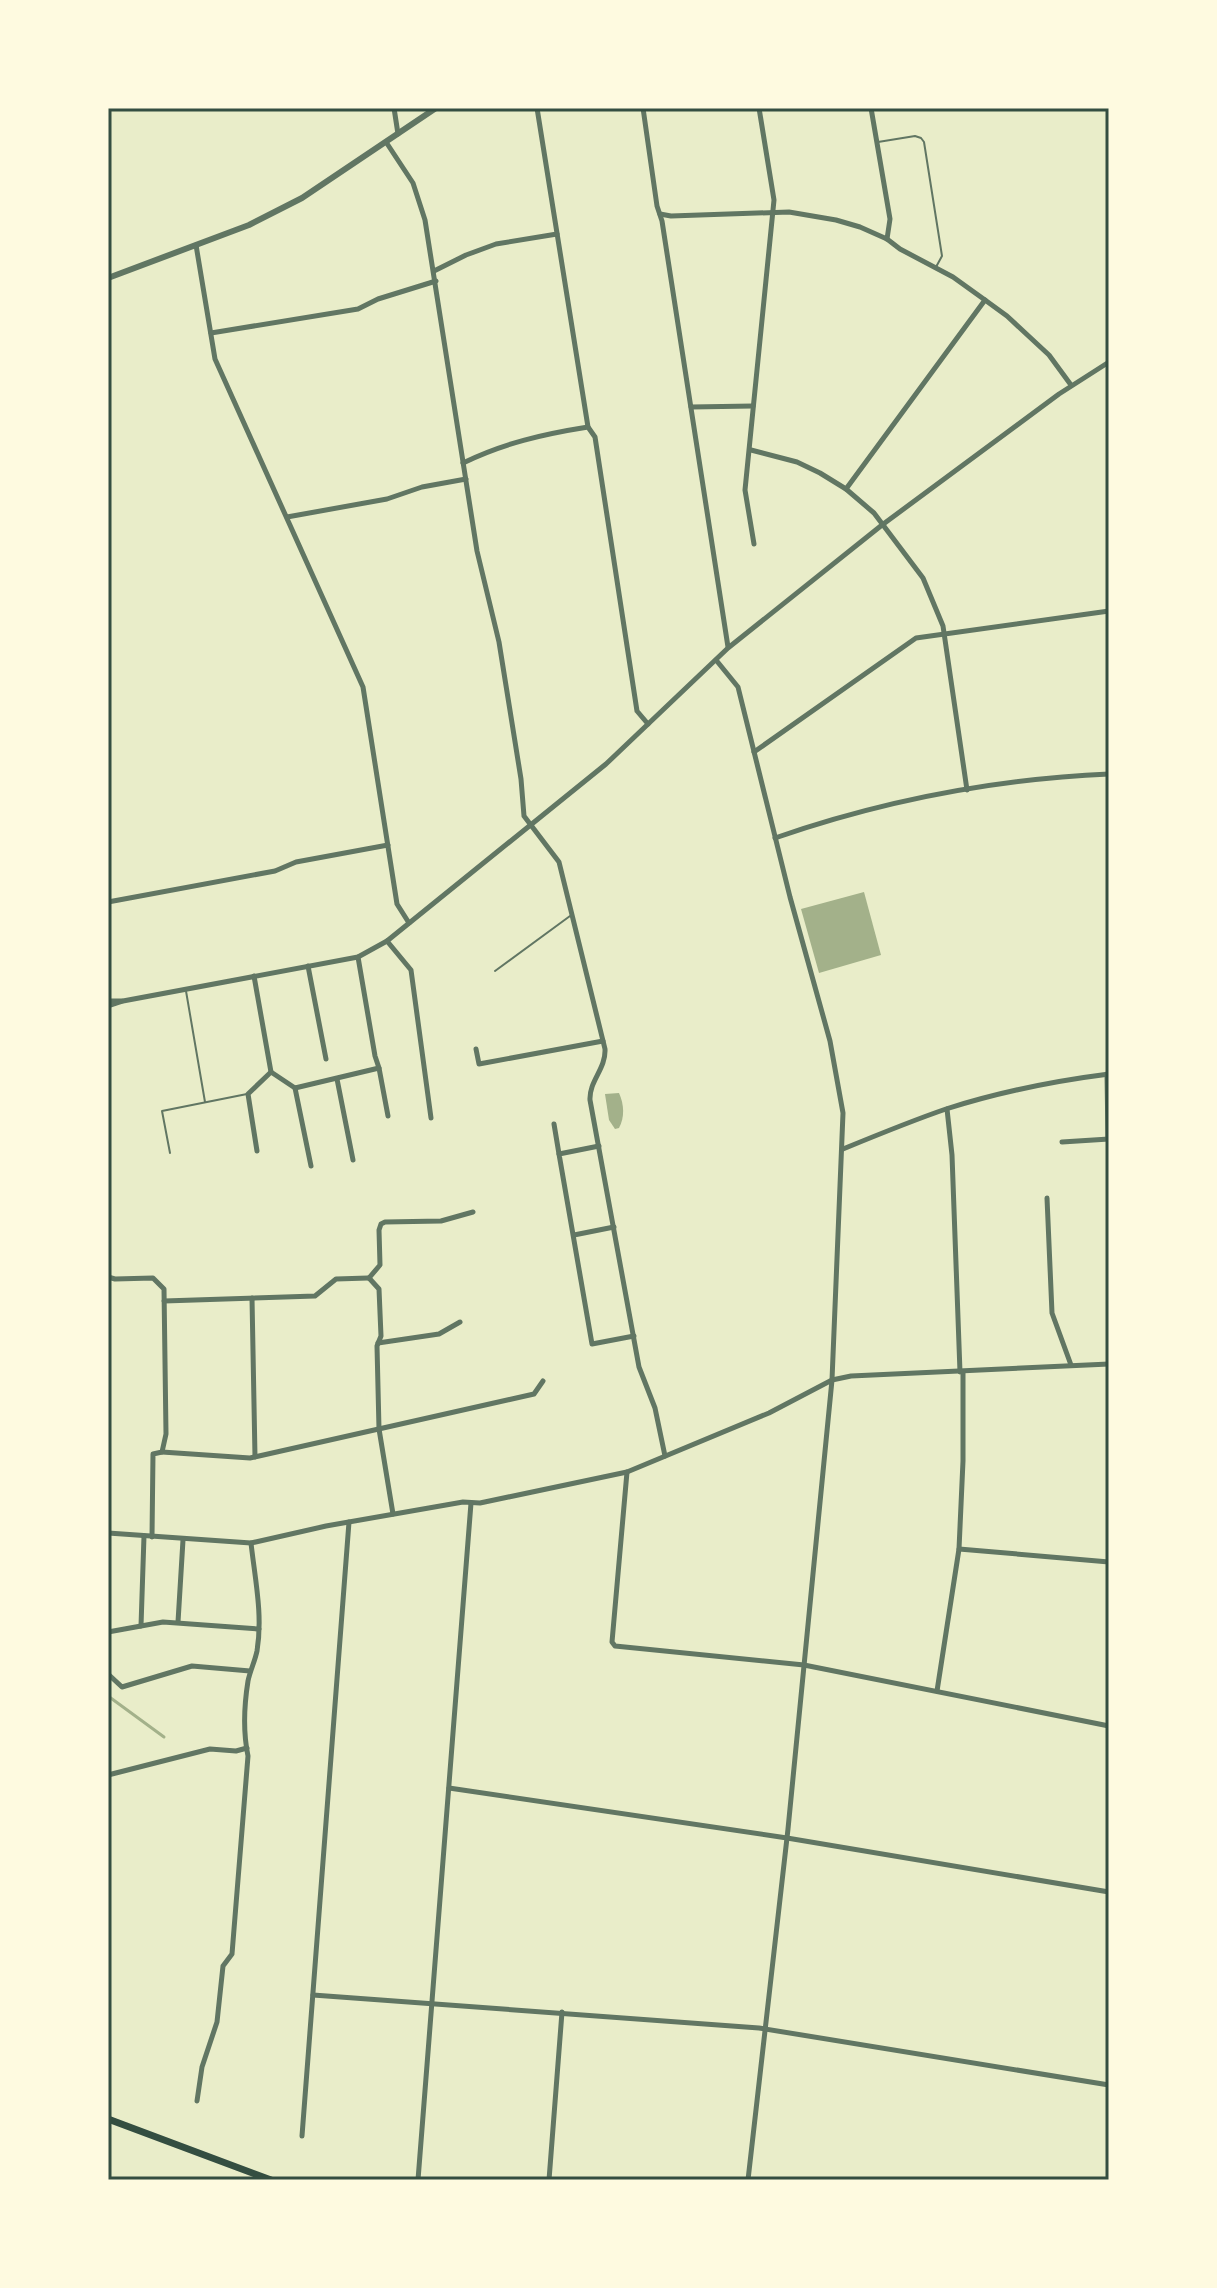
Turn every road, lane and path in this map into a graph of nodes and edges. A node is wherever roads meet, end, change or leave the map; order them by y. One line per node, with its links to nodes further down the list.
1 (394, 108): 7 (street)
2 (436, 108): 7 (street)
3 (537, 108): 12 (street)
4 (643, 108): 10 (street)
5 (759, 108): 11 (street)
6 (871, 108): 9 (street)
7 (398, 134): 8 (street)
8 (386, 142): 14 (street); 16 (street)
9 (877, 142): 13 (street); 15 (lane)
10 (660, 214): 11 (street); 24 (street)
11 (774, 214): 13 (street); 23 (street)
12 (557, 234): 16 (street); 25 (street)
13 (887, 239): 15 (street)
14 (196, 245): 17 (street); 20 (street)
15 (936, 267): 19 (street)
16 (434, 271): 18 (street)
17 (108, 278)
18 (436, 281): 20 (street); 27 (street)
19 (985, 300): 22 (street); 29 (street)
20 (211, 333): 30 (street)
21 (1109, 362): 22 (street)
22 (1071, 385): 31 (street)
23 (753, 406): 24 (street); 26 (street)
24 (691, 407): 35 (street)
25 (588, 427): 27 (street); 37 (street)
26 (751, 450): 29 (street); 32 (street)
27 (463, 463): 28 (street)
28 (466, 479): 30 (street); 41 (street)
29 (846, 489): 31 (street)
30 (287, 517): 43 (street)
31 (882, 525): 34 (street); 35 (street)
32 (754, 544)
33 (1109, 611): 34 (street)
34 (945, 635): 38 (street); 40 (street)
35 (728, 648): 36 (street)
36 (716, 660): 37 (street); 38 (street)
37 (648, 724): 41 (street)
38 (754, 752): 42 (street)
39 (1109, 774): 40 (street)
40 (967, 790): 42 (street)
41 (529, 826): 45 (street); 46 (street)
42 (775, 838): 71 (street)
43 (388, 845): 44 (street); 46 (street)
44 (108, 902)
45 (571, 915): 50 (lane); 54 (street)
46 (409, 923): 47 (street)
47 (387, 941): 48 (street); 66 (street)
48 (358, 957): 49 (street); 57 (street)
49 (308, 966): 51 (street); 56 (street)
50 (495, 971)
51 (254, 976): 52 (street); 58 (street)
52 (186, 990): 53 (street); 63 (lane)
53 (108, 1004)
54 (603, 1041): 55 (street); 70 (street)
55 (476, 1049)
56 (326, 1059)
57 (379, 1068): 60 (street); 65 (street)
58 (271, 1072): 61 (street); 62 (street)
59 (1108, 1074): 64 (street); 68 (street)
60 (337, 1079): 61 (street); 75 (street)
61 (295, 1088): 76 (street)
62 (248, 1094): 63 (lane); 72 (street)
63 (205, 1102): 73 (lane)
64 (947, 1109): 71 (street); 90 (street)
65 (388, 1116)
66 (431, 1118)
67 (554, 1124): 74 (street)
68 (1108, 1139): 69 (street)
69 (1062, 1142)
70 (599, 1146): 74 (street); 79 (street)
71 (843, 1149): 91 (street)
72 (257, 1151)
73 (170, 1153)
74 (559, 1154): 80 (street)
75 (353, 1160)
76 (311, 1166)
77 (1047, 1198): 89 (street)
78 (473, 1212): 82 (street)
79 (614, 1227): 80 (street); 86 (street)
80 (574, 1235): 86 (street)
81 (108, 1277): 84 (street)
82 (369, 1278): 83 (street); 87 (street)
83 (252, 1298): 84 (street); 96 (street)
84 (164, 1301): 94 (street)
85 (460, 1322): 87 (street)
86 (634, 1336): 95 (street)
87 (378, 1343): 93 (street)
88 (1109, 1364): 89 (street)
89 (1071, 1365): 90 (street)
90 (962, 1372): 91 (street); 106 (street)
91 (832, 1380): 95 (street); 112 (street)
92 (543, 1381): 93 (street)
93 (379, 1429): 96 (street); 99 (street)
94 (162, 1452): 96 (street); 103 (street)
95 (665, 1456): 97 (street)
96 (255, 1457)
97 (627, 1472): 98 (street); 112 (street)
98 (471, 1503): 99 (street); 119 (street)
99 (393, 1514): 100 (street)
100 (349, 1522): 105 (street); 122 (street)
101 (108, 1533): 102 (street)
102 (144, 1536): 103 (street); 109 (street)
103 (152, 1537): 104 (street)
104 (183, 1540): 105 (street); 108 (street)
105 (251, 1543): 110 (street)
106 (959, 1549): 107 (street); 115 (street)
107 (1109, 1562)
108 (178, 1622): 109 (street); 110 (street)
109 (141, 1626): 111 (street)
110 (259, 1629): 114 (street)
111 (108, 1632)
112 (804, 1665): 115 (street); 120 (street)
113 (108, 1666): 114 (street)
114 (250, 1671): 117 (street)
115 (937, 1691): 116 (street)
116 (1109, 1726)
117 (247, 1748): 118 (street); 127 (street)
118 (108, 1775)
119 (449, 1788): 120 (street); 123 (street)
120 (787, 1838): 121 (street); 125 (street)
121 (1109, 1892)
122 (313, 1995): 123 (street); 129 (street)
123 (432, 2004): 124 (street); 131 (street)
124 (562, 2012): 125 (street); 132 (street)
125 (765, 2028): 126 (street); 133 (street)
126 (1109, 2085)
127 (197, 2101)
128 (108, 2119): 130 (main road)
129 (302, 2136)
130 (271, 2180)
131 (418, 2180)
132 (549, 2180)
133 (748, 2180)

